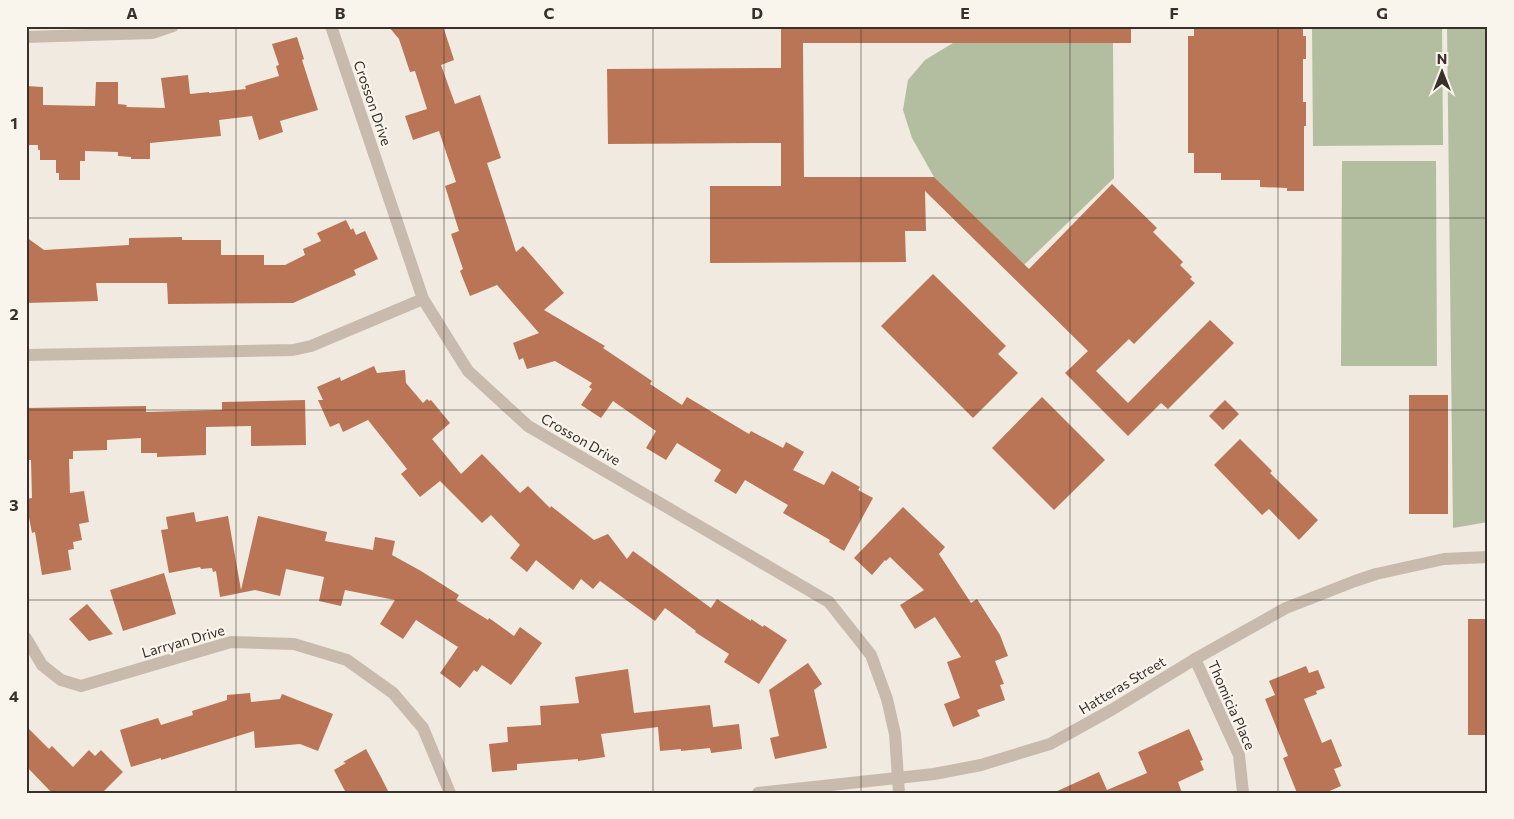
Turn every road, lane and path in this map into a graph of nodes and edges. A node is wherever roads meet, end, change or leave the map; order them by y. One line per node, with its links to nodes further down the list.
1 (174, 26): 3 (street)
2 (331, 26): 4 (street, Crosson Drive)
3 (26, 37)
4 (423, 299): 5 (street); 9 (street, Crosson Drive)
5 (26, 355)
6 (1488, 557): 8 (street, Hatteras Street)
7 (26, 638): 10 (street, Larryan Drive)
8 (1195, 659): 9 (street, Hatteras Street); 13 (street, Thomicia Place)
9 (898, 778): 11 (street, Hatteras Street); 12 (street, Crosson Drive)
10 (450, 793)
11 (758, 793)
12 (899, 793)
13 (1243, 793)

